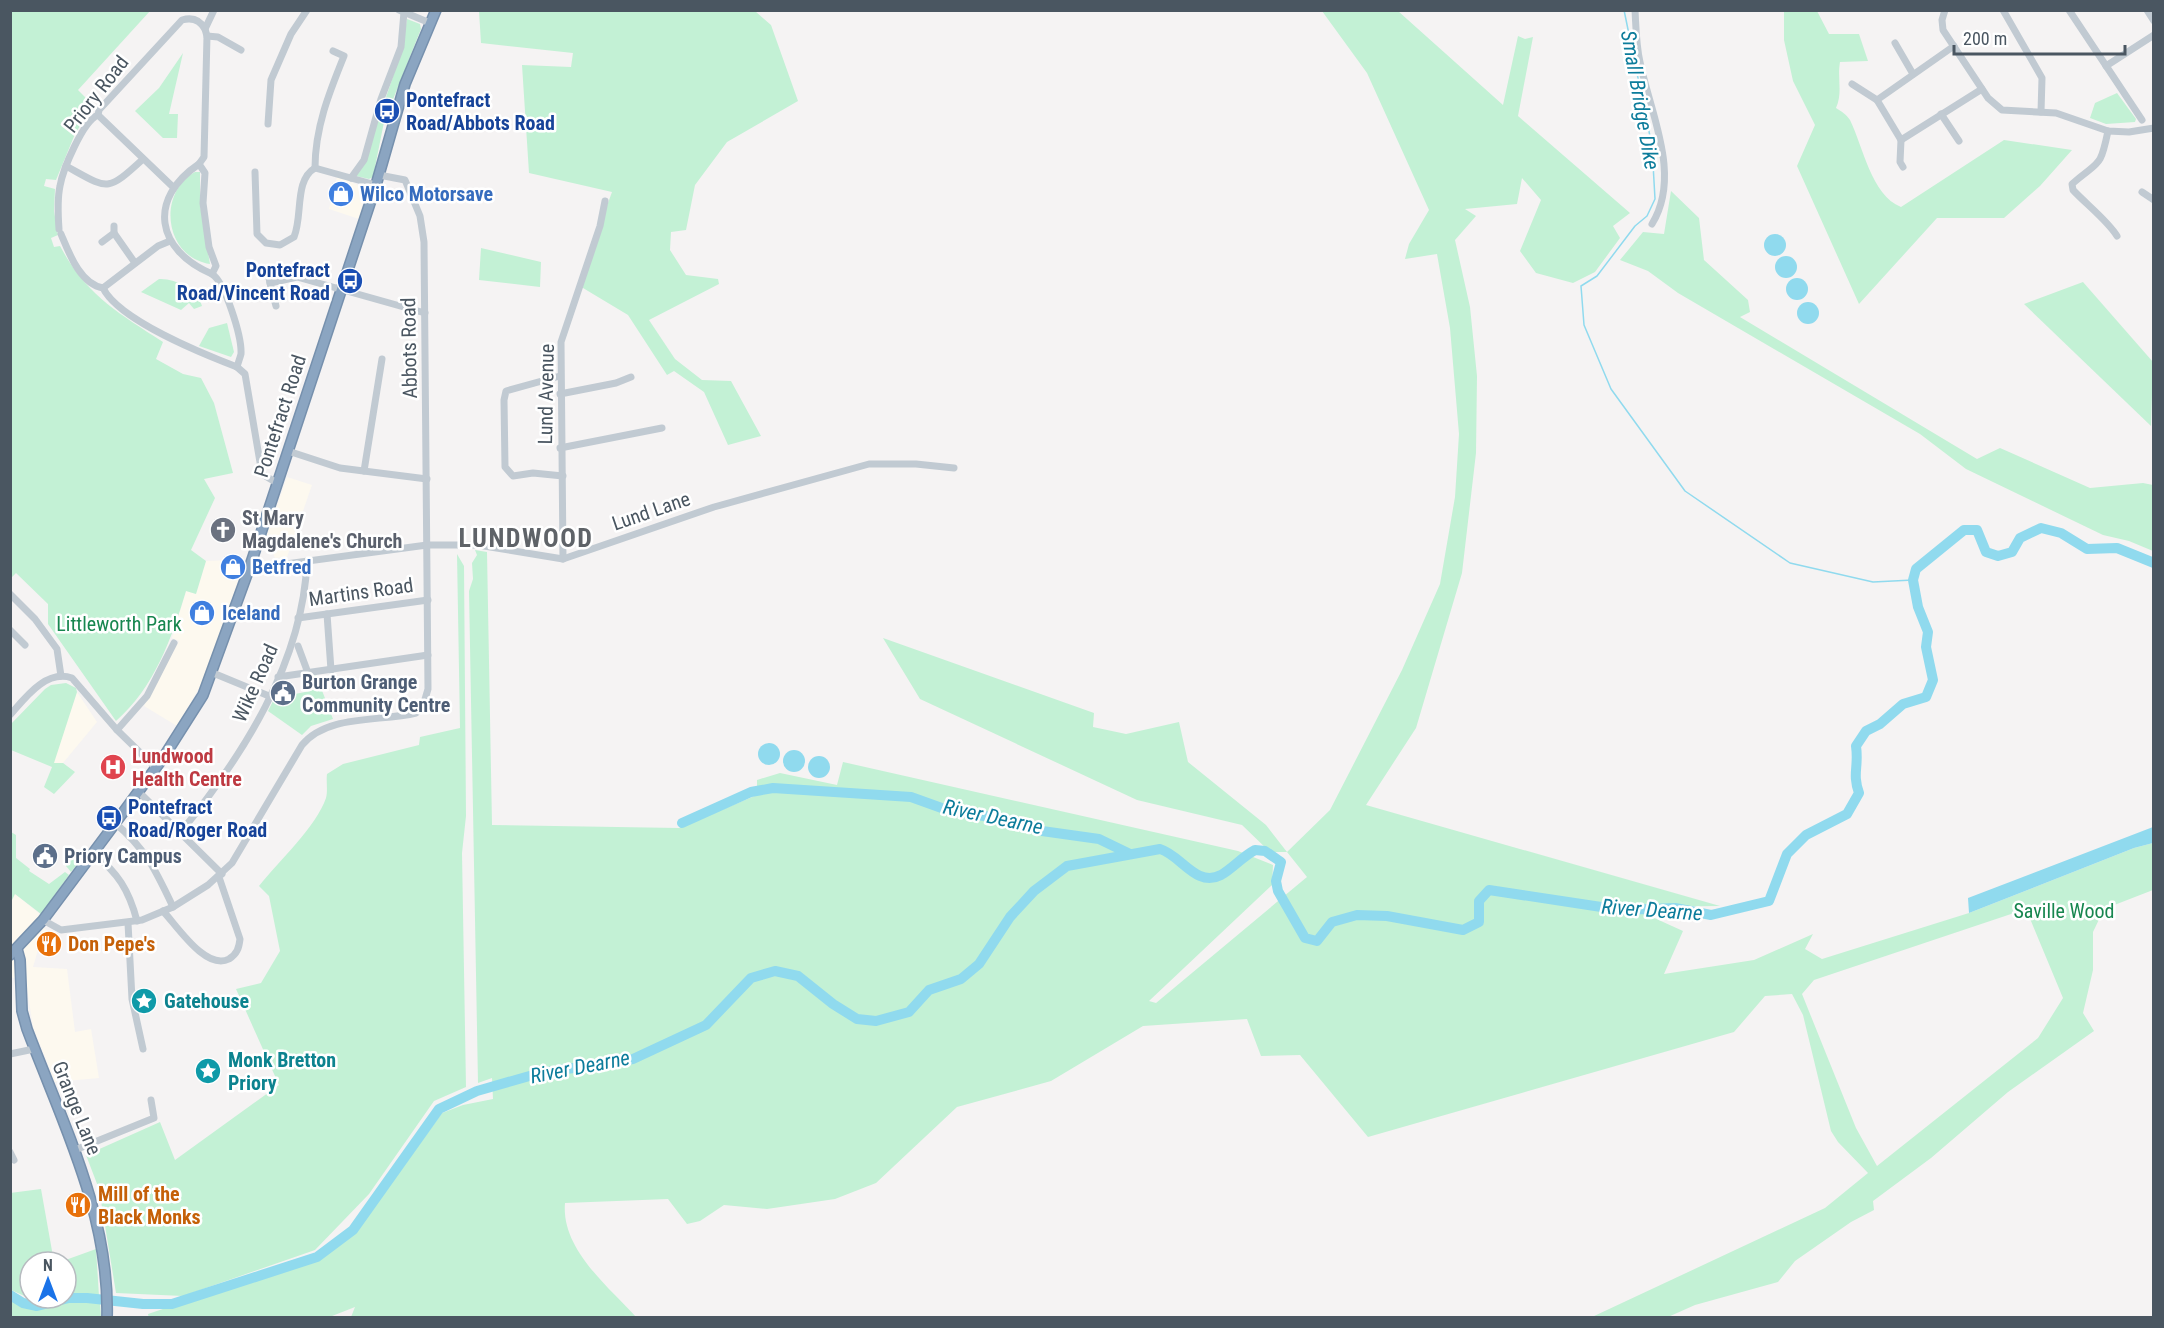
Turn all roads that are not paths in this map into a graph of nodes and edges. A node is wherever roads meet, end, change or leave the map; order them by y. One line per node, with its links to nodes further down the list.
1 (214, 10): 12 (street)
2 (307, 10): 27 (street)
3 (436, 10): 11 (highway, Pontefract Road)
4 (1635, 10): 45 (street)
5 (1945, 10): 15 (street)
6 (2003, 10): 23 (street)
7 (2069, 10): 18 (street)
8 (2147, 10): 10 (street)
9 (402, 11): 11 (street); 39 (street)
10 (2154, 21)
11 (430, 23): 38 (highway, Pontefract Road)
12 (206, 33): 16 (street, Priory Road); 25 (street, Priory Road); 33 (street)
13 (2154, 35): 18 (street)
14 (1895, 43): 19 (street)
15 (1953, 46): 19 (street); 21 (street)
16 (241, 50)
17 (333, 51): 36 (street)
18 (2106, 66): 26 (street)
19 (1914, 74): 22 (street)
20 (1852, 84): 22 (street)
21 (1982, 88): 23 (street); 24 (street)
22 (1877, 100): 30 (street)
23 (2041, 112): 29 (street)
24 (1941, 114): 30 (street); 31 (street)
25 (98, 115): 32 (street); 34 (street, Priory Road)
26 (2142, 120)
27 (268, 124)
28 (2154, 128): 29 (street)
29 (2108, 131): 46 (street)
30 (1900, 140): 35 (street)
31 (1959, 141)
32 (142, 160): 34 (street); 41 (street)
33 (199, 164): 41 (street); 51 (street)
34 (66, 166): 53 (street, Priory Road)
35 (1903, 167)
36 (315, 168): 37 (street); 39 (street)
37 (255, 172)
38 (379, 174): 40 (highway, Pontefract Road); 56 (street, Abbots Road)
39 (351, 178): 40 (street)
40 (376, 185): 54 (highway, Pontefract Road)
41 (173, 188): 47 (street)
42 (2142, 192): 43 (street)
43 (2154, 200)
44 (605, 201): 59 (street, Lund Avenue)
45 (1652, 224)
46 (2117, 236)
47 (170, 241): 49 (street); 51 (street)
48 (102, 242): 49 (street)
49 (135, 263): 53 (street)
50 (268, 273): 52 (street)
51 (212, 274): 58 (street)
52 (270, 283): 54 (street); 55 (street)
53 (103, 288): 58 (street, Priory Road)
54 (340, 291): 56 (street); 64 (highway, Pontefract Road)
55 (276, 306)
56 (425, 314): 68 (street, Abbots Road)
57 (382, 358): 66 (street)
58 (237, 367): 69 (street)
59 (560, 375): 61 (street, Lund Avenue); 67 (street)
60 (631, 377): 61 (street)
61 (560, 394): 63 (street, Lund Avenue)
62 (662, 428): 63 (street)
63 (560, 448): 67 (street, Lund Avenue)
64 (288, 451): 66 (street); 69 (highway, Pontefract Road)
65 (954, 468): 71 (street, Lund Lane)
66 (364, 471): 68 (street)
67 (563, 476): 71 (street, Lund Avenue)
68 (427, 479): 70 (street, Abbots Road)
69 (277, 483): 73 (highway, Pontefract Road)
70 (427, 545): 71 (street, Lund Lane); 72 (street, Lund Lane); 75 (street, Abbots Road)
71 (563, 559)
72 (308, 561): 73 (street, Lund Lane); 77 (street, Wike Road)
73 (249, 569): 84 (highway, Pontefract Road)
74 (10, 594): 86 (street)
75 (428, 600): 76 (street, Martins Road); 82 (street, Abbots Road)
76 (327, 614): 77 (street, Martins Road); 83 (street)
77 (298, 618): 87 (street, Wike Road)
78 (10, 630): 80 (street)
79 (174, 643): 92 (street)
80 (25, 645)
81 (298, 646): 85 (street)
82 (428, 656): 83 (street); 98 (street, Abbots Road)
83 (331, 670): 85 (street)
84 (213, 673): 88 (street); 93 (highway, Pontefract Road)
85 (308, 673): 87 (street)
86 (61, 676): 90 (street); 92 (street)
87 (278, 677): 88 (street, Wike Road)
88 (269, 696): 96 (street, Wike Road)
89 (10, 699): 90 (street)
90 (18, 706): 91 (street)
91 (10, 716)
92 (117, 730): 93 (street)
93 (156, 768): 95 (highway, Pontefract Road)
94 (143, 796): 96 (street)
95 (115, 823): 97 (highway, Pontefract Road); 99 (street)
96 (180, 833): 98 (street)
97 (93, 853): 101 (highway, Pontefract Road); 102 (street)
98 (220, 875): 99 (street); 100 (street)
99 (173, 907): 100 (street)
100 (163, 911): 102 (street)
101 (43, 920): 103 (street); 104 (highway, Pontefract Road)
102 (137, 921): 103 (street)
103 (128, 923): 106 (street)
104 (14, 952): 105 (highway, Grange Lane)
105 (34, 1049): 107 (street); 109 (highway, Grange Lane)
106 (143, 1049)
107 (10, 1054)
108 (151, 1100): 109 (street)
109 (75, 1150): 112 (highway, Grange Lane)
110 (10, 1152): 111 (street)
111 (14, 1160)
112 (107, 1314)

